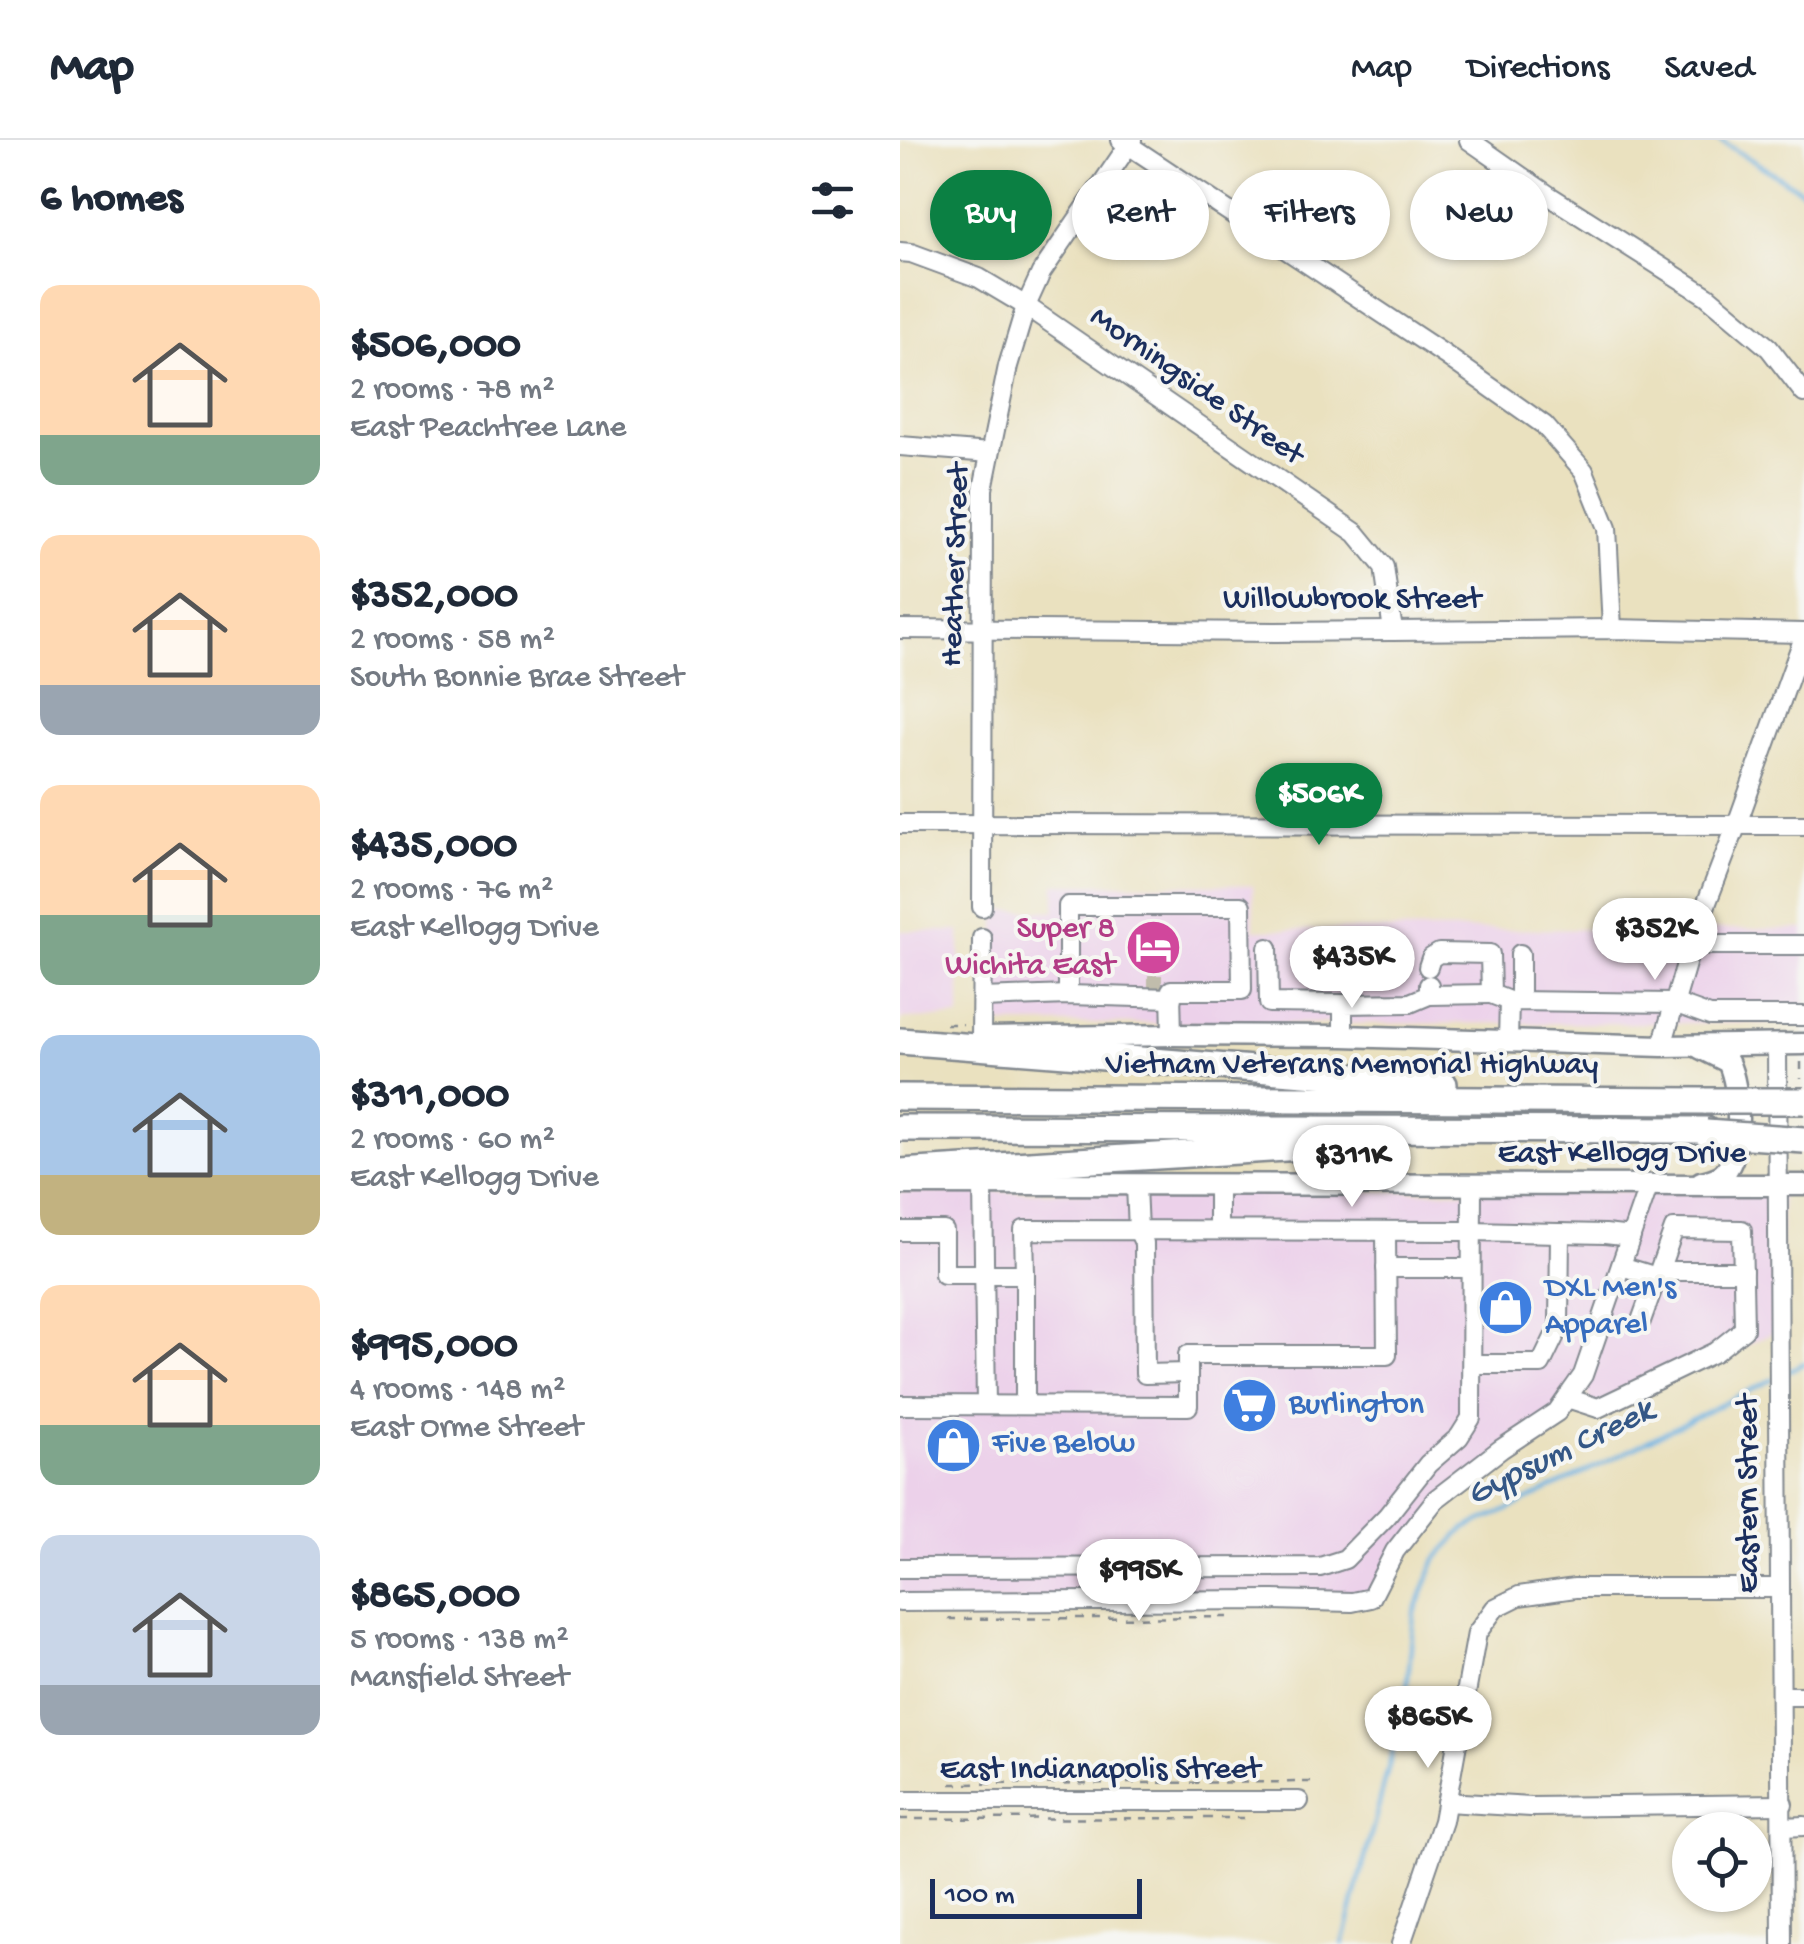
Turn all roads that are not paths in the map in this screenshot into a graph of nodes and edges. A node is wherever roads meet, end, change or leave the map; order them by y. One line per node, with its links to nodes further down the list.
1 (1469, 140): 5 (street)
2 (1127, 142): 4 (street, Heather Street); 8 (street)
3 (900, 252): 4 (street, Morningside Street)
4 (1026, 306): 7 (street, Heather Street); 11 (street, Morningside Street)
5 (1804, 392)
6 (900, 446): 7 (street)
7 (990, 453): 10 (street, Heather Street)
8 (1612, 629): 11 (street, Willowbrook Street); 12 (street, Willowbrook Street)
9 (900, 630): 10 (street, Willowbrook Street)
10 (983, 630): 11 (street, Willowbrook Street); 14 (street, Heather Street)
11 (1393, 632)
12 (1804, 635): 15 (street)
13 (900, 824): 14 (street)
14 (981, 824): 15 (street); 17 (street, Heather Street)
15 (1738, 824): 16 (street); 18 (street)
16 (1804, 824)
17 (982, 907)
18 (1702, 914)
19 (982, 938): 27 (street)
20 (1804, 945): 29 (street)
21 (1268, 948): 30 (street)
22 (1520, 954): 28 (street)
23 (1429, 982): 28 (street); 28 (street); 30 (street)
24 (1163, 989): 25 (street); 26 (street); 26 (street); 32 (street)
25 (1068, 995): 26 (street); 27 (street)
26 (1131, 996)
27 (982, 998): 34 (street)
28 (1507, 999): 29 (street); 36 (street)
29 (1674, 1003): 31 (street); 40 (street)
30 (1343, 1004): 33 (street)
31 (1804, 1016)
32 (1172, 1035): 33 (main road); 34 (main road)
33 (1343, 1036): 36 (main road)
34 (981, 1038): 35 (main road)
35 (900, 1039): 42 (highway)
36 (1508, 1040): 40 (main road)
37 (1777, 1044): 38 (main road); 39 (main road); 53 (street, Eastern Street)
38 (1804, 1044)
39 (1690, 1045): 40 (main road); 52 (main road)
40 (1662, 1046)
41 (900, 1098): 42 (highway, Vietnam Veterans Memorial Highway)
42 (1638, 1100): 43 (highway, Vietnam Veterans Memorial Highway, bridge)
43 (1804, 1101)
44 (900, 1128): 45 (highway, Vietnam Veterans Memorial Highway)
45 (1574, 1130): 47 (highway, Vietnam Veterans Memorial Highway); 49 (highway)
46 (1804, 1130): 47 (highway, Vietnam Veterans Memorial Highway, bridge)
47 (1706, 1132): 48 (highway, bridge)
48 (1804, 1140)
49 (900, 1172)
50 (900, 1184): 57 (main road, East Kellogg Drive)
51 (1650, 1184): 52 (main road, East Kellogg Drive); 55 (main road, East Kellogg Drive); 65 (street)
52 (1694, 1184): 53 (main road, East Kellogg Drive)
53 (1778, 1184): 56 (main road, East Kellogg Drive); 66 (street, Eastern Street)
54 (1218, 1185): 55 (main road, East Kellogg Drive); 58 (main road, East Kellogg Drive); 61 (street)
55 (1472, 1185): 63 (street)
56 (1804, 1185)
57 (984, 1186): 58 (main road, East Kellogg Drive); 71 (street)
58 (1136, 1186): 60 (street)
59 (900, 1230): 71 (street)
60 (1138, 1230): 61 (street); 72 (street); 76 (street)
61 (1218, 1230): 62 (street)
62 (1386, 1231): 63 (street); 69 (street)
63 (1471, 1231): 64 (street); 70 (street)
64 (1560, 1233): 65 (street); 75 (street)
65 (1631, 1237): 67 (street)
66 (1778, 1263): 68 (street); 82 (street, Eastern Street)
67 (1620, 1266): 73 (street); 77 (street)
68 (1743, 1267): 73 (street); 73 (street); 77 (street)
69 (1386, 1268): 70 (street); 76 (street)
70 (1472, 1268): 75 (street)
71 (985, 1274): 72 (street); 79 (street)
72 (1024, 1274): 80 (street)
73 (1658, 1274): 74 (street)
74 (1641, 1321)
75 (1472, 1364): 81 (street)
76 (1188, 1374): 80 (street)
77 (1566, 1398): 83 (street)
78 (900, 1405): 79 (street)
79 (986, 1405): 80 (street)
80 (1025, 1405)
81 (900, 1568)
82 (1780, 1588): 84 (street, Eastern Street); 88 (street)
83 (900, 1602)
84 (1781, 1696): 85 (street); 89 (street, Eastern Street)
85 (1804, 1696)
86 (1300, 1800): 87 (street, East Indianapolis Street)
87 (900, 1802)
88 (1446, 1802): 89 (street); 92 (street)
89 (1783, 1804): 91 (street, Eastern Street)
90 (1804, 1826): 91 (street)
91 (1783, 1827): 93 (street, Eastern Street)
92 (1401, 1944)
93 (1782, 1944)

